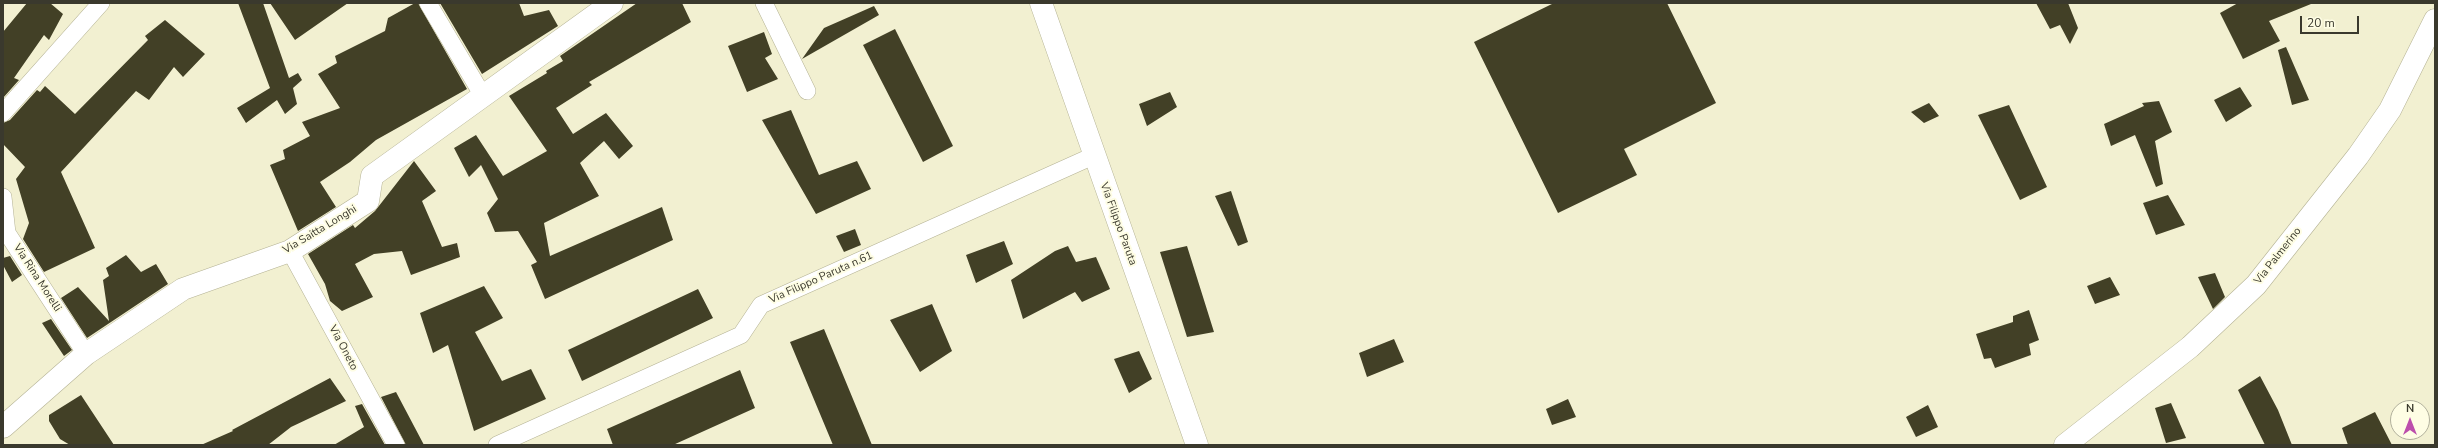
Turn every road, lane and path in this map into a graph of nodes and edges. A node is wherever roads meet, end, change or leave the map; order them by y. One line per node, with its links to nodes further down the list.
1 (101, 3): 9 (street)
2 (428, 3): 8 (street)
3 (612, 3): 8 (street, Via Saitta Longhi)
4 (764, 3): 7 (street)
5 (1041, 3): 10 (street, Via Filippo Paruta)
6 (2435, 20): 18 (street, Via Palmerino)
7 (807, 91)
8 (482, 96): 12 (street, Via Saitta Longhi)
9 (3, 113)
10 (1093, 156): 16 (street, Via Filippo Paruta n.61); 17 (street, Via Filippo Paruta)
11 (3, 197): 13 (street, Via Rina Morelli)
12 (290, 250): 13 (street, Via Saitta Longhi); 15 (street, Via Oneto)
13 (86, 354): 14 (street, Via Saitta Longhi)
14 (3, 427)
15 (396, 445)
16 (497, 445)
17 (1197, 445)
18 (2065, 445)

